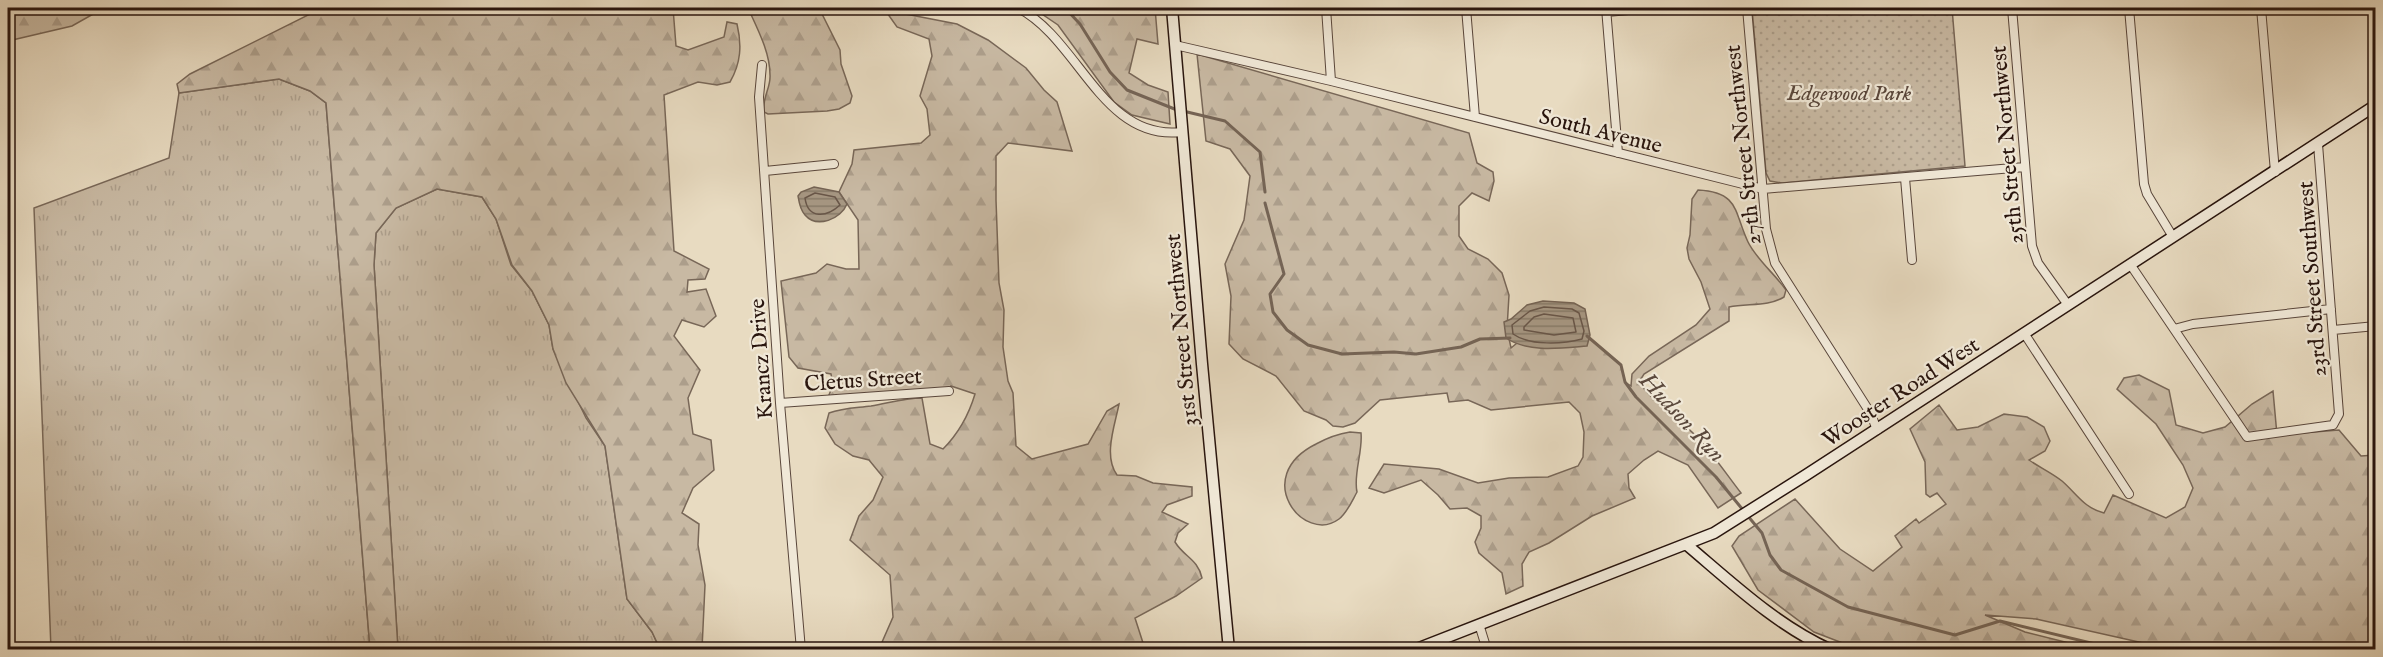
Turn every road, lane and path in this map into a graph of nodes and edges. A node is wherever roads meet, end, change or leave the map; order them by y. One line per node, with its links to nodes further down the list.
1 (1018, 8): 16 (street)
2 (1172, 8): 11 (main road, 31st Street Northwest)
3 (1326, 8): 13 (street)
4 (1466, 8): 15 (street)
5 (1650, 8): 10 (street)
6 (1747, 8): 24 (street, 27th Street Northwest)
7 (2012, 8): 20 (street, 25th Street Northwest)
8 (2128, 8): 25 (street)
9 (2261, 8): 22 (street)
10 (1607, 10): 18 (street)
11 (1175, 45): 13 (street, South Avenue); 16 (main road, 31st Street Northwest)
12 (762, 65): 21 (street, Krancz Drive)
13 (1331, 81): 15 (street, South Avenue)
14 (2376, 105): 17 (main road, Wooster Road West)
15 (1475, 117): 18 (street, South Avenue)
16 (1181, 132): 41 (main road, 31st Street Northwest)
17 (2318, 144): 22 (main road, Wooster Road West); 29 (street, 23rd Street Southwest)
18 (1618, 153): 24 (street, South Avenue)
19 (834, 164): 21 (street)
20 (2025, 167): 23 (street, South Avenue); 28 (street, 25th Street Northwest)
21 (765, 171): 35 (street, Krancz Drive)
22 (2275, 171): 25 (main road, Wooster Road West)
23 (1905, 178): 24 (street, South Avenue); 26 (street)
24 (1763, 189): 36 (street, 27th Street Northwest)
25 (2173, 237): 27 (main road, Wooster Road West)
26 (1912, 260)
27 (2130, 264): 28 (main road, Wooster Road West); 31 (street)
28 (2068, 305): 33 (main road, Wooster Road West)
29 (2331, 309): 31 (street); 32 (street, 23rd Street Southwest)
30 (2376, 326): 32 (street)
31 (2174, 329): 32 (street, 23rd Street Southwest)
32 (2333, 330)
33 (2024, 333): 36 (main road, Wooster Road West); 37 (street)
34 (949, 391): 35 (street, Cletus Street)
35 (780, 403): 40 (street, Krancz Drive)
36 (1877, 430): 38 (main road, Wooster Road West)
37 (2129, 494)
38 (1687, 545): 39 (main road, Wooster Road West); 44 (main road)
39 (1479, 624): 42 (main road, Wooster Road West); 43 (street)
40 (801, 650)
41 (1229, 650)
42 (1414, 650)
43 (1487, 650)
44 (1831, 650)

